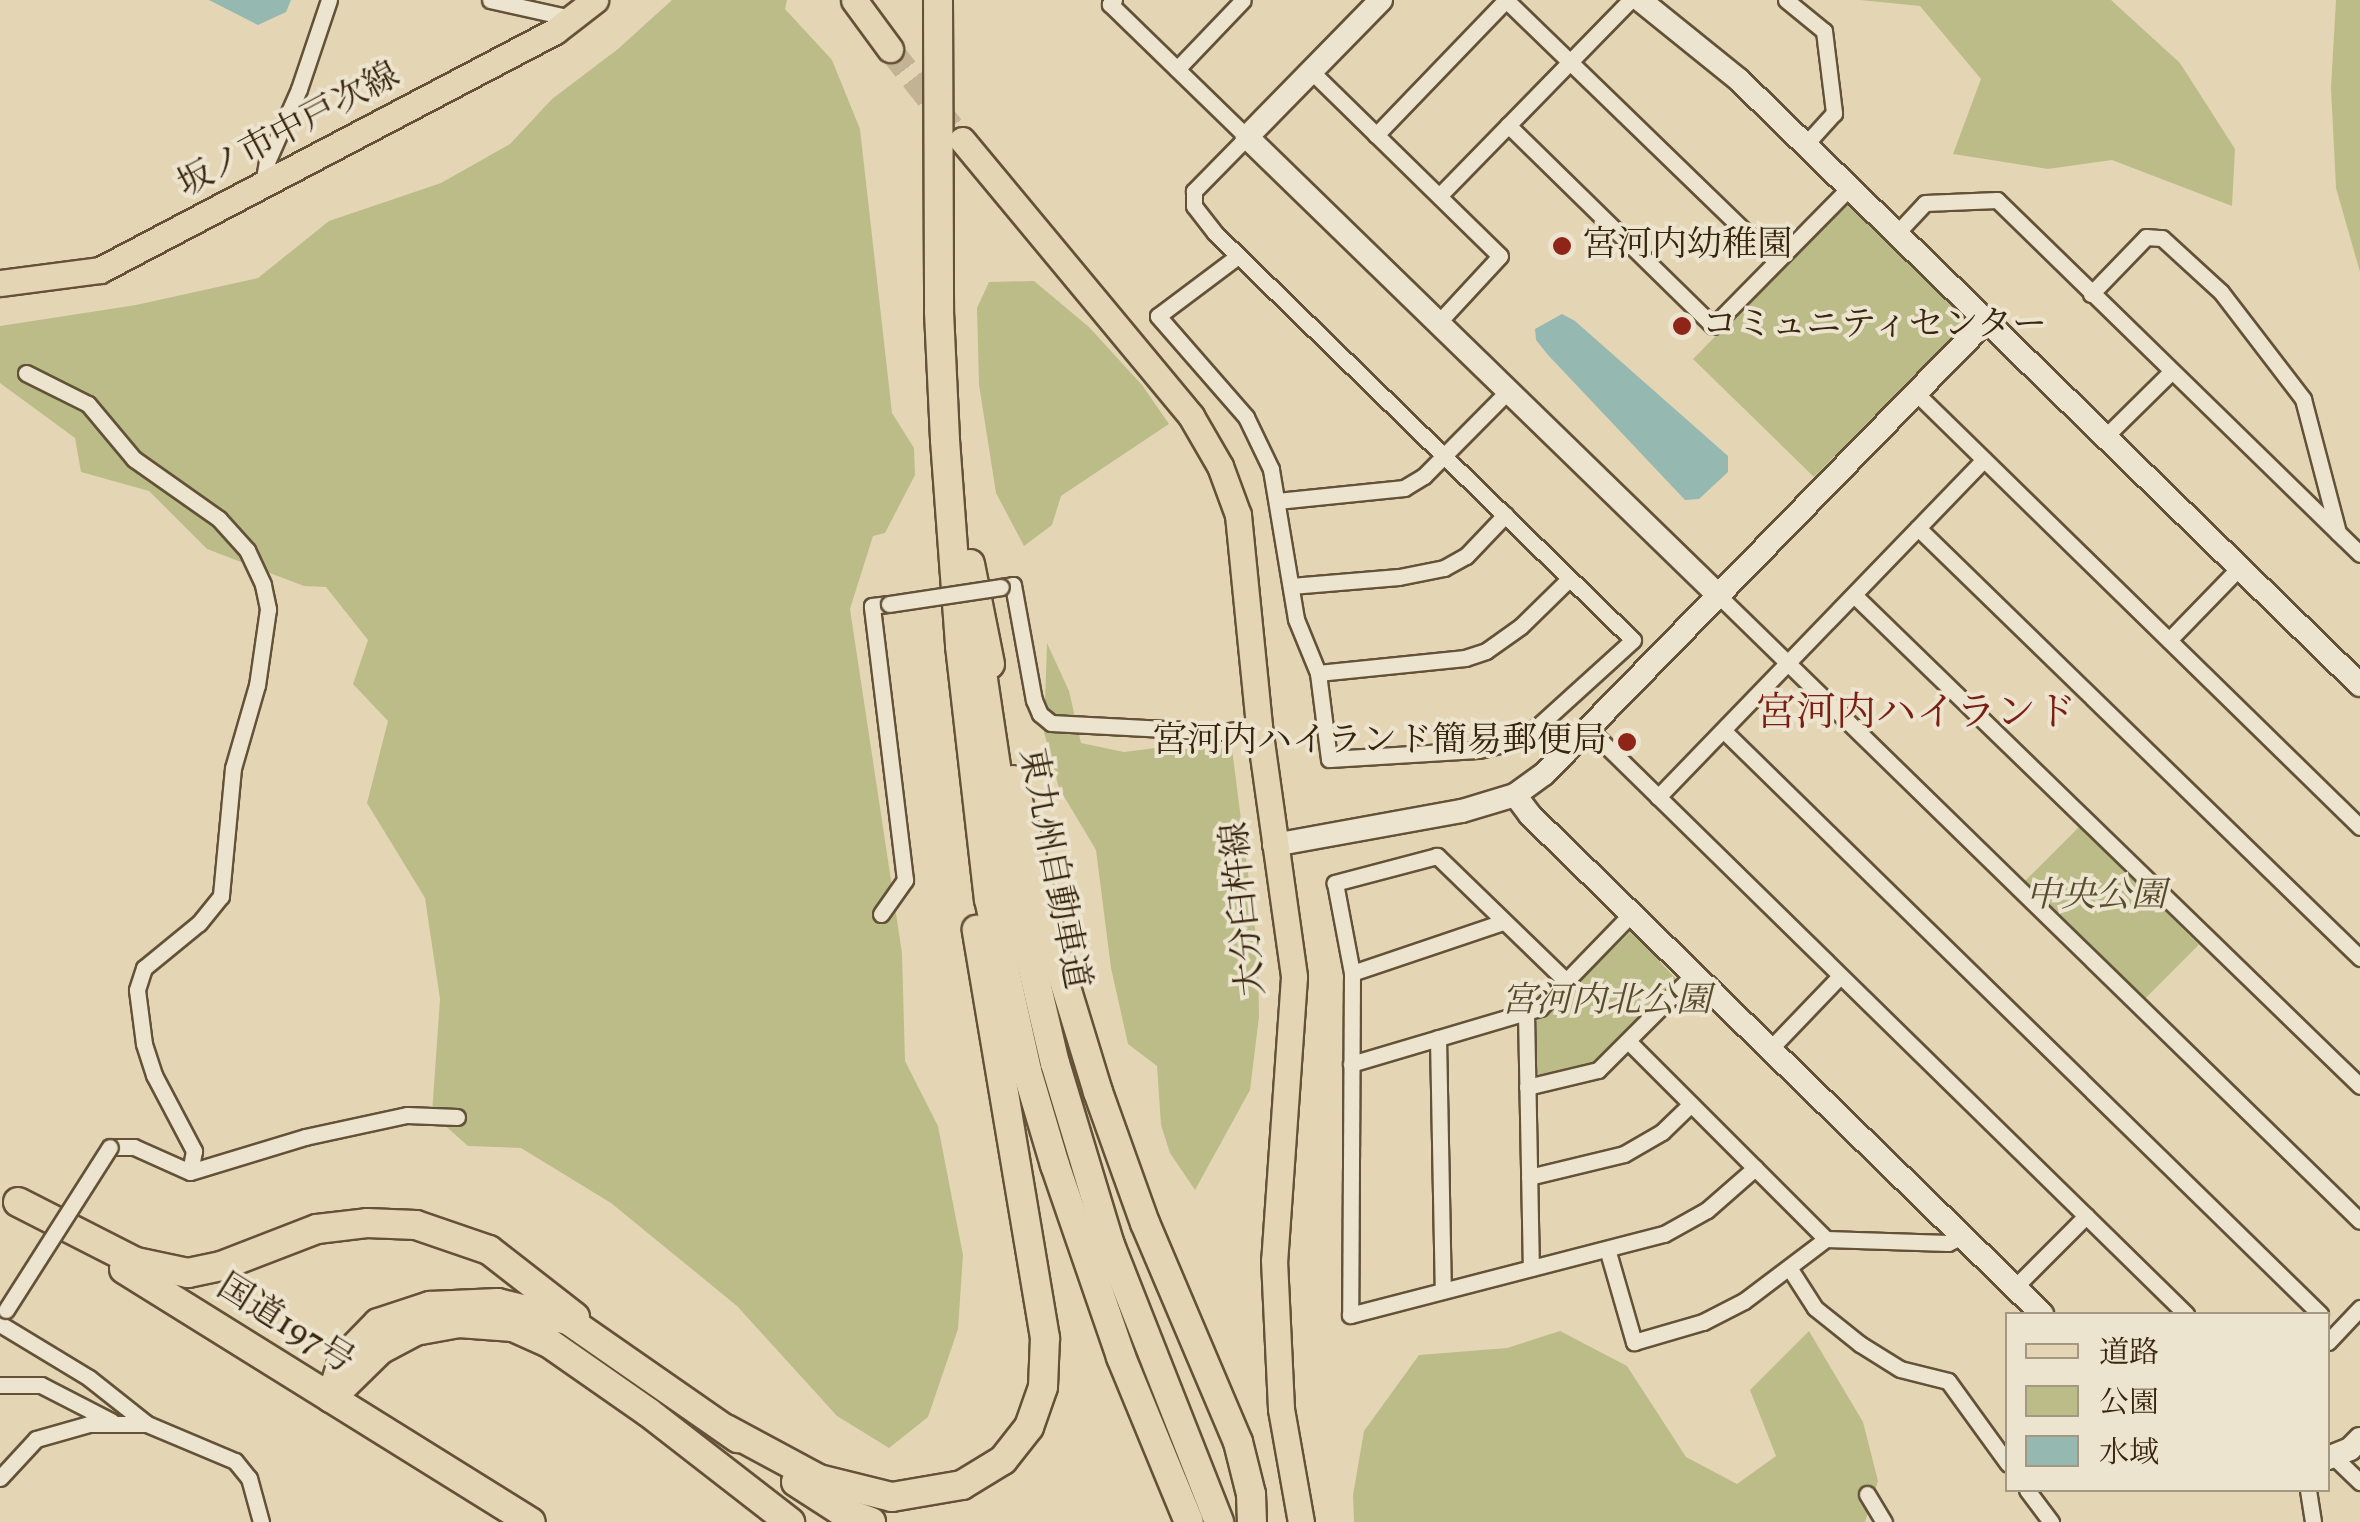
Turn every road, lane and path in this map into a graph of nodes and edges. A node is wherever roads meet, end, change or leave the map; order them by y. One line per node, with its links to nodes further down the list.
1 (329, 0): 22 (street)
2 (490, 0): 12 (street)
3 (595, 0): 12 (main road, 坂ノ市中戸次線)
4 (854, 0): 13 (main road)
5 (938, 0): 25 (highway, 東九州自動車道)
6 (1114, 0): 15 (street)
7 (1243, 0): 15 (street)
8 (1380, 0): 16 (street)
9 (1630, 0): 14 (street)
10 (1640, 0): 21 (street)
11 (1786, 0): 21 (street)
12 (571, 18): 22 (main road, 坂ノ市中戸次線)
13 (890, 50)
14 (1570, 62): 17 (street); 18 (street); 28 (street)
15 (1176, 69): 19 (street)
16 (1312, 72): 18 (street); 19 (street)
17 (1508, 124): 24 (street); 28 (street)
18 (1376, 134): 24 (street)
19 (1248, 137): 27 (street); 33 (street)
20 (962, 140): 56 (main road, 大分臼杵線)
21 (1805, 145): 23 (street)
22 (263, 184): 29 (main road, 坂ノ市中戸次線)
23 (1849, 188): 26 (street); 28 (street)
24 (1438, 196): 33 (street)
25 (940, 202): 31 (highway, 東九州自動車道); 46 (highway, 東九州自動車道)
26 (1896, 234): 30 (street); 32 (street)
27 (1238, 256): 39 (street); 41 (street)
28 (1776, 262)
29 (0, 283)
30 (2092, 294): 34 (street); 44 (street)
31 (939, 312): 88 (highway, 東九州自動車道); 106 (highway)
32 (1986, 321): 37 (street); 38 (street)
33 (1437, 324): 36 (street)
34 (2171, 372): 38 (street); 44 (street)
35 (26, 373): 81 (street)
36 (1507, 392): 39 (street); 50 (street)
37 (1916, 393): 40 (street); 50 (street)
38 (2105, 437): 47 (street)
39 (1444, 456): 41 (street); 42 (street)
40 (1984, 460): 43 (street); 52 (street)
41 (1277, 501): 49 (street)
42 (1505, 515): 48 (street); 49 (street)
43 (1918, 528): 51 (street); 66 (street)
44 (2338, 532): 45 (street)
45 (2360, 554)
46 (970, 563): 88 (highway, 東九州自動車道); 124 (highway)
47 (2239, 568): 52 (street); 55 (street)
48 (1569, 579): 54 (street); 54 (street)
49 (1292, 586): 54 (street)
50 (1719, 596): 53 (street); 57 (street)
51 (1854, 596): 53 (street); 76 (street)
52 (2169, 640): 61 (street)
53 (1789, 663): 58 (street); 85 (street)
54 (1318, 673)
55 (2358, 678)
56 (1260, 727): 62 (main road, 大分臼杵線); 63 (street, bridge)
57 (1589, 730): 59 (street); 60 (street)
58 (1724, 731): 60 (street); 97 (street)
59 (1515, 795): 62 (street); 64 (street)
60 (1658, 797): 69 (street)
61 (2360, 827)
62 (1274, 845): 125 (main road, 大分臼杵線)
63 (881, 914)
64 (1631, 914): 68 (street); 70 (street)
65 (1503, 922): 67 (street); 67 (street); 70 (street)
66 (2360, 958)
67 (1352, 973): 75 (street)
68 (1694, 975): 73 (street); 74 (street)
69 (1840, 976): 74 (street); 84 (street)
70 (1566, 981): 71 (street)
71 (1526, 1012): 72 (street); 77 (street)
72 (1438, 1038): 75 (street); 93 (street)
73 (1629, 1042): 77 (street); 78 (street)
74 (1770, 1049): 86 (street)
75 (1351, 1064): 93 (street)
76 (2360, 1086)
77 (1527, 1087): 82 (street)
78 (1690, 1104): 80 (street); 82 (street)
79 (458, 1117): 81 (street)
80 (1755, 1168): 87 (street); 89 (street)
81 (190, 1172): 98 (street, bridge)
82 (1529, 1177): 90 (street)
83 (9, 1196): 100 (highway); 103 (highway, 国道197号)
84 (2086, 1216): 92 (street); 96 (street)
85 (2360, 1221)
86 (1962, 1236): 87 (street); 92 (street)
87 (1826, 1238): 91 (street)
88 (1098, 1249): 122 (highway, 東九州自動車道); 123 (highway, 東九州自動車道)
89 (1608, 1252): 90 (street); 91 (street)
90 (1531, 1268): 93 (street)
91 (1790, 1269): 110 (street)
92 (2014, 1288): 95 (street)
93 (1442, 1290)
94 (2360, 1308): 99 (street)
95 (2040, 1312)
96 (2184, 1312)
97 (2318, 1312)
98 (2, 1317): 105 (street)
99 (2331, 1332)
100 (598, 1337): 103 (highway); 106 (highway)
101 (396, 1339): 103 (highway); 108 (highway); 118 (highway)
102 (0, 1386): 104 (street)
103 (331, 1398): 117 (highway, 国道197号)
104 (111, 1421): 105 (street); 111 (street)
105 (147, 1424): 116 (street)
106 (726, 1429): 121 (highway)
107 (2360, 1438): 109 (street)
108 (707, 1454): 119 (highway); 120 (highway)
109 (2332, 1458): 112 (street)
110 (2005, 1460)
111 (0, 1478)
112 (2360, 1482)
113 (2028, 1492): 127 (street)
114 (2308, 1492): 128 (street)
115 (1867, 1494): 126 (street)
116 (261, 1522)
117 (531, 1522)
118 (543, 1522)
119 (790, 1522)
120 (824, 1522)
121 (871, 1522)
122 (1189, 1522)
123 (1219, 1522)
124 (1252, 1522)
125 (1301, 1522)
126 (1884, 1522)
127 (2051, 1522)
128 (2313, 1522)

